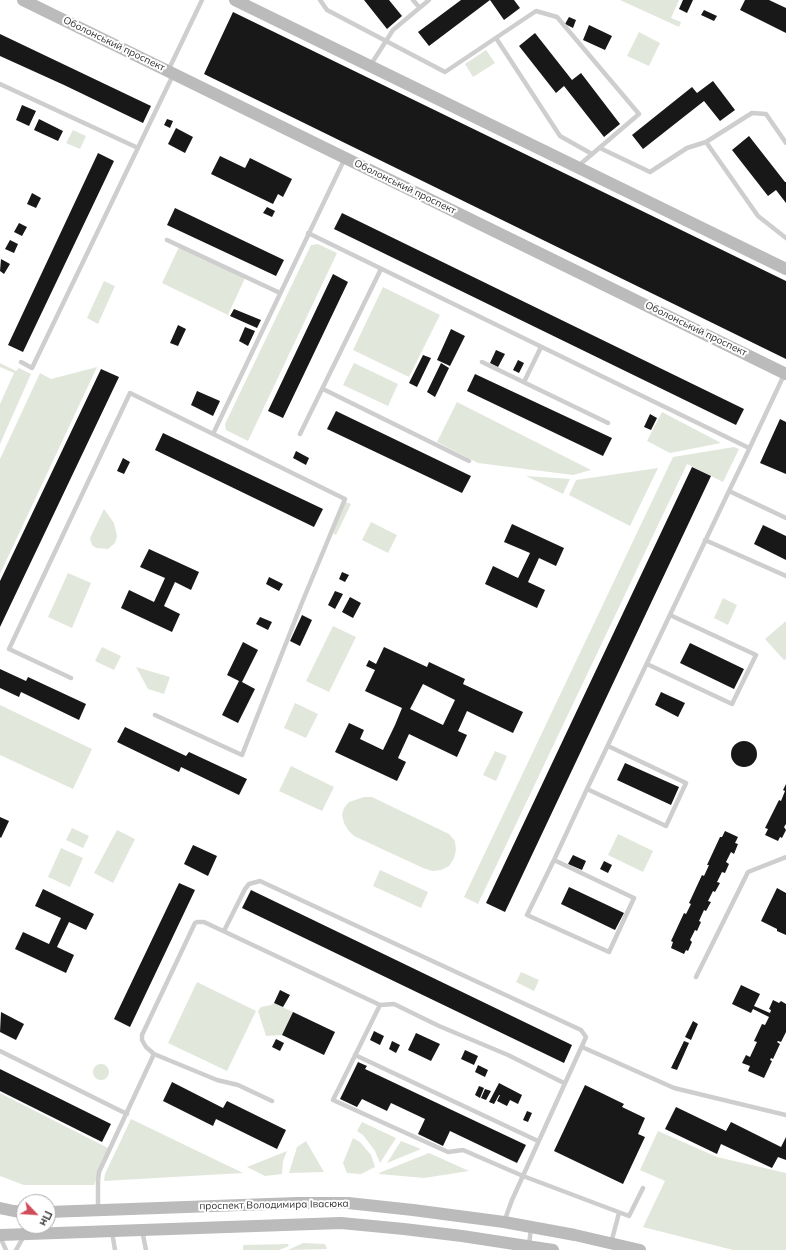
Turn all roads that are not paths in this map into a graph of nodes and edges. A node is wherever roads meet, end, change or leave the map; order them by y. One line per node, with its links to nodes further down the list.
1 (23, 0): 11 (main road, Оболонський проспект)
2 (202, 0): 11 (lane)
3 (234, 0): 10 (main road)
4 (320, 0): 9 (lane)
5 (413, 0): 7 (lane)
6 (429, 0): 7 (lane)
7 (419, 7): 9 (lane)
8 (496, 38): 9 (lane); 16 (lane); 17 (lane)
9 (385, 41): 10 (lane)
10 (370, 66): 19 (main road)
11 (171, 72): 15 (lane); 18 (main road, Оболонський проспект)
12 (0, 84): 15 (lane)
13 (706, 142): 14 (lane); 16 (lane); 21 (lane)
14 (786, 142)
15 (138, 148): 27 (lane)
16 (600, 148): 17 (lane)
17 (592, 154): 19 (lane)
18 (345, 157): 20 (lane); 29 (main road, Оболонський проспект)
19 (576, 168): 24 (main road)
20 (308, 233): 23 (lane); 25 (lane)
21 (786, 238)
22 (167, 240): 25 (lane)
23 (381, 269): 26 (lane); 31 (lane)
24 (786, 269)
25 (280, 293): 33 (lane)
26 (541, 347): 30 (lane); 35 (lane)
27 (21, 362)
28 (482, 362): 30 (lane)
29 (785, 373): 35 (lane)
30 (524, 382): 32 (lane)
31 (323, 389): 34 (lane); 36 (lane)
32 (608, 422)
33 (213, 434): 43 (lane); 44 (lane)
34 (300, 434)
35 (749, 448): 37 (lane)
36 (469, 461)
37 (729, 491): 38 (lane); 39 (lane)
38 (786, 518)
39 (705, 540): 40 (lane); 41 (lane)
40 (786, 576)
41 (670, 615): 42 (lane); 42 (lane)
42 (647, 664): 45 (lane)
43 (71, 678)
44 (155, 715)
45 (608, 746): 46 (lane); 46 (lane)
46 (587, 790): 48 (lane)
47 (786, 857): 50 (lane)
48 (554, 860): 48 (lane)
49 (224, 931): 51 (lane); 52 (lane); 54 (lane)
50 (696, 977)
51 (380, 1005): 55 (lane); 56 (lane)
52 (582, 1047): 56 (lane); 59 (lane)
53 (0, 1051): 58 (lane)
54 (154, 1054): 57 (lane); 58 (lane)
55 (355, 1055): 60 (lane); 61 (lane)
56 (564, 1083): 60 (lane)
57 (272, 1101)
58 (127, 1114): 65 (lane)
59 (786, 1115)
60 (538, 1141): 61 (lane)
61 (522, 1176): 67 (lane); 68 (lane)
62 (643, 1188): 67 (lane)
63 (0, 1208): 64 (main road)
64 (16, 1211)
65 (98, 1211): 66 (main road, проспект Володимира Івасюка); 68 (main road, проспект Володимира Івасюка)
66 (56, 1212)
67 (619, 1213): 75 (lane)
68 (504, 1222): 69 (main road, проспект Володимира Івасюка)
69 (532, 1227): 75 (main road, проспект Володимира Івасюка); 76 (lane)
70 (142, 1230): 71 (main road, проспект Володимира Івасюка); 76 (main road, проспект Володимира Івасюка); 80 (lane)
71 (112, 1232): 72 (main road, проспект Володимира Івасюка); 79 (lane)
72 (56, 1233)
73 (24, 1234): 74 (main road, проспект Володимира Івасюка); 78 (lane)
74 (0, 1236): 77 (lane)
75 (611, 1243): 82 (main road, проспект Володимира Івасюка)
76 (529, 1248): 81 (main road, проспект Володимира Івасюка)
77 (6, 1250)
78 (16, 1250)
79 (115, 1250)
80 (146, 1250)
81 (553, 1250)
82 (640, 1250)

